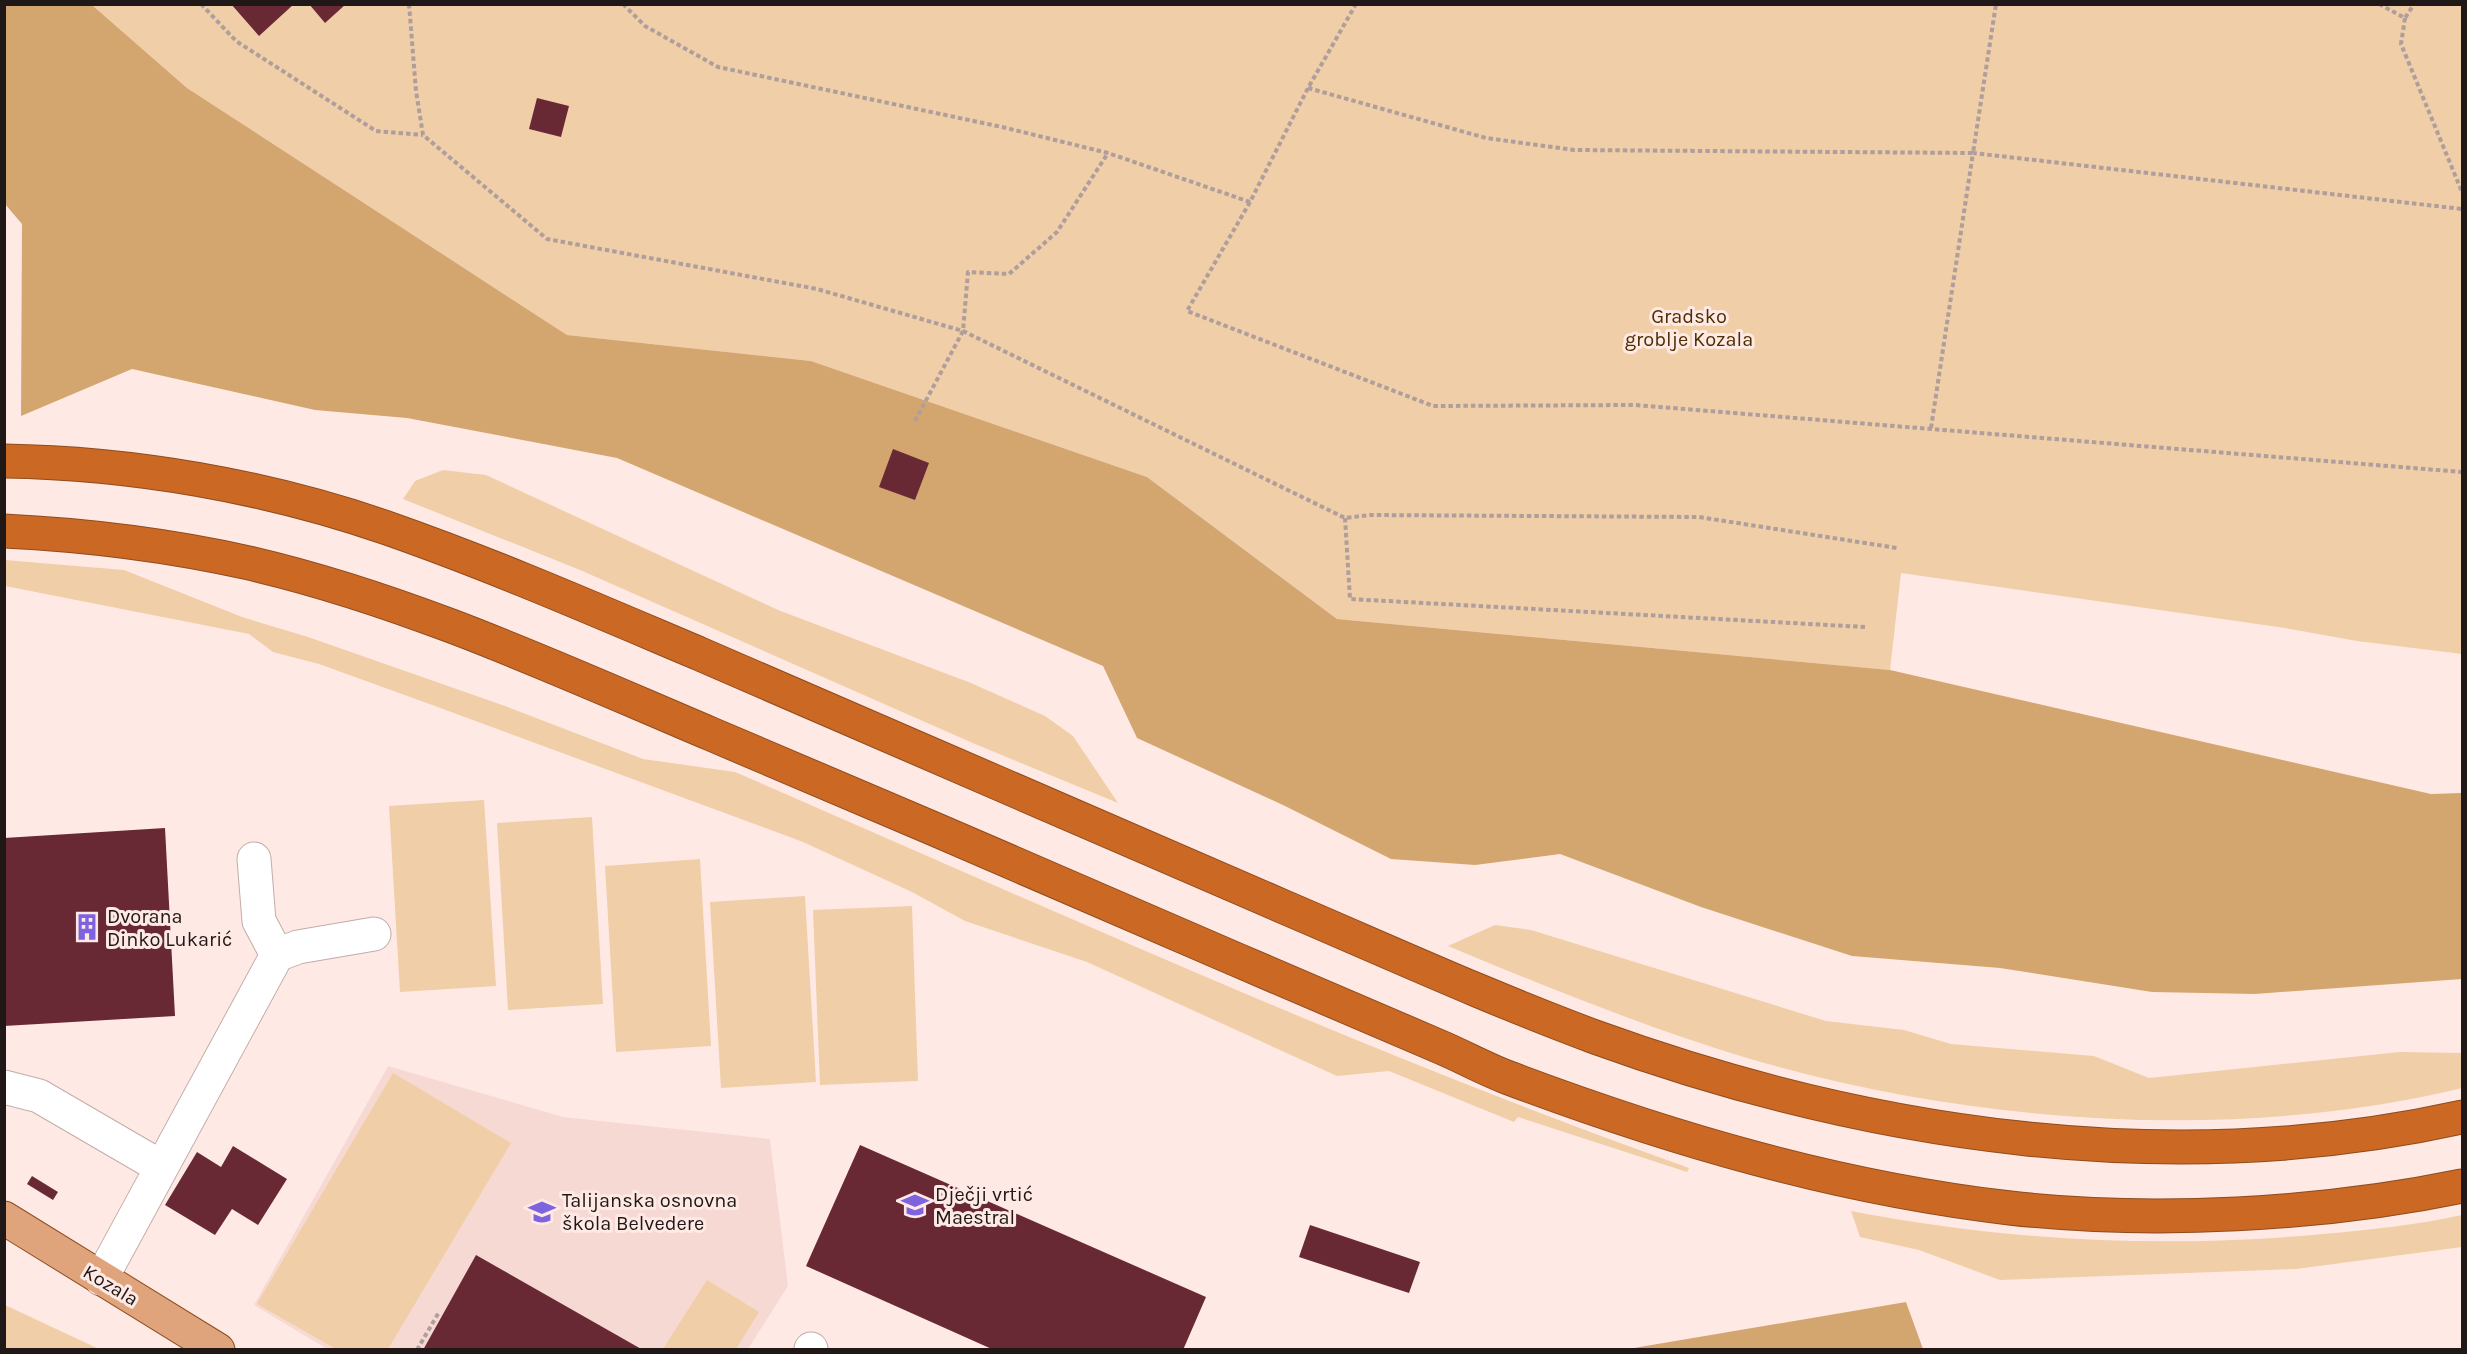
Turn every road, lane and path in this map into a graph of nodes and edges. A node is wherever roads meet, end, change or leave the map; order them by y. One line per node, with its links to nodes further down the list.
1 (201, 4): 10 (path)
2 (409, 4): 10 (path)
3 (623, 4): 11 (path)
4 (1356, 4): 9 (path)
5 (1996, 4): 12 (path)
6 (2379, 4): 8 (path)
7 (2414, 4): 8 (path)
8 (2405, 18): 13 (path)
9 (1308, 88): 12 (path); 14 (path)
10 (423, 135): 16 (path)
11 (1108, 153): 14 (path); 16 (path)
12 (1973, 153): 15 (path); 18 (path)
13 (2463, 192)
14 (1250, 202): 18 (path)
15 (2463, 209)
16 (963, 331): 17 (path); 21 (path)
17 (915, 421)
18 (1931, 428): 20 (path)
19 (4, 461): 29 (highway)
20 (2463, 471)
21 (1345, 518): 23 (path); 24 (path)
22 (4, 531): 31 (highway)
23 (1897, 548)
24 (1865, 627)
25 (254, 859): 27 (lane)
26 (374, 934): 27 (lane)
27 (278, 956): 30 (lane)
28 (4, 1087): 30 (lane)
29 (2463, 1117)
30 (161, 1167): 33 (lane)
31 (2463, 1186)
32 (4, 1218): 33 (main road, Kozala)
33 (101, 1279): 35 (main road, Kozala)
34 (439, 1312): 36 (path)
35 (218, 1350)
36 (417, 1350)

